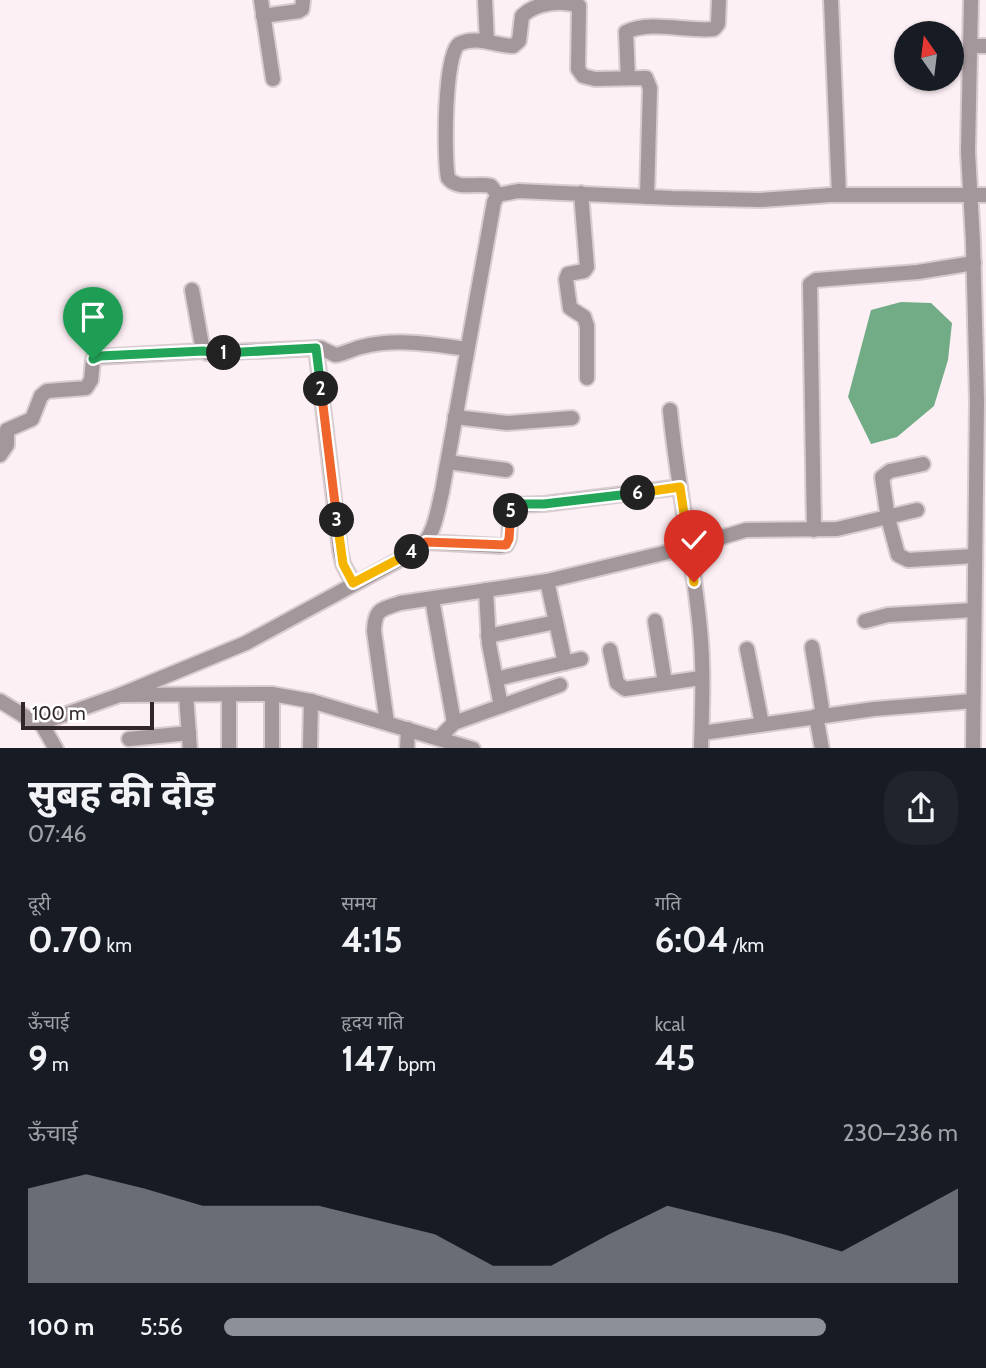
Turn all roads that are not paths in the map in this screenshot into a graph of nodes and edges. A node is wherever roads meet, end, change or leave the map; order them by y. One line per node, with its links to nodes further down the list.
1 (261, 0): 7 (street)
2 (303, 0): 7 (street)
3 (485, 0): 8 (street)
4 (719, 0): 11 (street)
5 (831, 0): 15 (street)
6 (971, 0): 9 (street)
7 (263, 16): 12 (street)
8 (487, 41): 11 (street); 14 (street)
9 (970, 46): 10 (street); 16 (street)
10 (986, 47)
11 (628, 78): 18 (street)
12 (273, 79)
13 (580, 193): 14 (street); 18 (street); 25 (street)
14 (498, 195): 23 (street)
15 (839, 195): 16 (street); 18 (street)
16 (970, 195): 17 (street); 19 (street)
17 (986, 195)
18 (648, 197)
19 (974, 263): 21 (street); 39 (street)
20 (192, 290): 24 (street)
21 (981, 345): 27 (street)
22 (316, 348): 23 (street); 24 (street); 44 (street)
23 (467, 349): 28 (street)
24 (203, 351): 30 (street)
25 (587, 378)
26 (670, 410): 35 (street)
27 (981, 413): 33 (street)
28 (455, 417): 29 (street); 31 (street)
29 (572, 418)
30 (0, 455)
31 (447, 462): 34 (street); 40 (street)
32 (923, 464): 38 (street)
33 (981, 467): 37 (street)
34 (506, 470)
35 (680, 487): 40 (street); 41 (street)
36 (917, 510): 38 (street)
37 (981, 516): 42 (street)
38 (888, 518): 39 (street); 42 (street)
39 (814, 530): 41 (street)
40 (426, 542): 44 (street)
41 (689, 547): 43 (street); 58 (street)
42 (979, 551): 47 (street)
43 (547, 581): 45 (street); 50 (street)
44 (353, 583): 63 (street)
45 (486, 590): 46 (street); 51 (street)
46 (432, 599): 72 (street); 73 (street)
47 (974, 610): 49 (street); 57 (street)
48 (655, 621): 60 (street)
49 (865, 621)
50 (556, 622): 51 (street); 56 (street)
51 (488, 636): 59 (street)
52 (813, 646): 70 (street)
53 (747, 649): 74 (street)
54 (610, 650): 60 (street)
55 (581, 659): 56 (street)
56 (565, 663): 59 (street)
57 (980, 665): 66 (street)
58 (701, 678): 60 (street); 79 (street)
59 (496, 680): 69 (street)
60 (665, 683)
61 (560, 685): 69 (street)
62 (272, 694): 65 (street); 68 (street); 83 (street)
63 (120, 695): 64 (street); 71 (street)
64 (186, 695): 65 (street); 76 (street)
65 (229, 695): 82 (street)
66 (977, 698): 70 (street); 88 (street)
67 (0, 701): 71 (street)
68 (311, 701): 72 (street); 84 (street)
69 (501, 706): 73 (street)
70 (820, 716): 74 (street); 87 (street)
71 (41, 723): 80 (street)
72 (387, 723): 75 (street)
73 (454, 723): 78 (street)
74 (762, 724): 79 (street)
75 (408, 729): 78 (street); 85 (street)
76 (189, 733): 77 (street); 81 (street)
77 (129, 738)
78 (439, 738): 86 (street)
79 (701, 741)
80 (56, 748)
81 (190, 748)
82 (229, 748)
83 (272, 748)
84 (310, 748)
85 (407, 748)
86 (473, 748)
87 (822, 748)
88 (973, 748)

